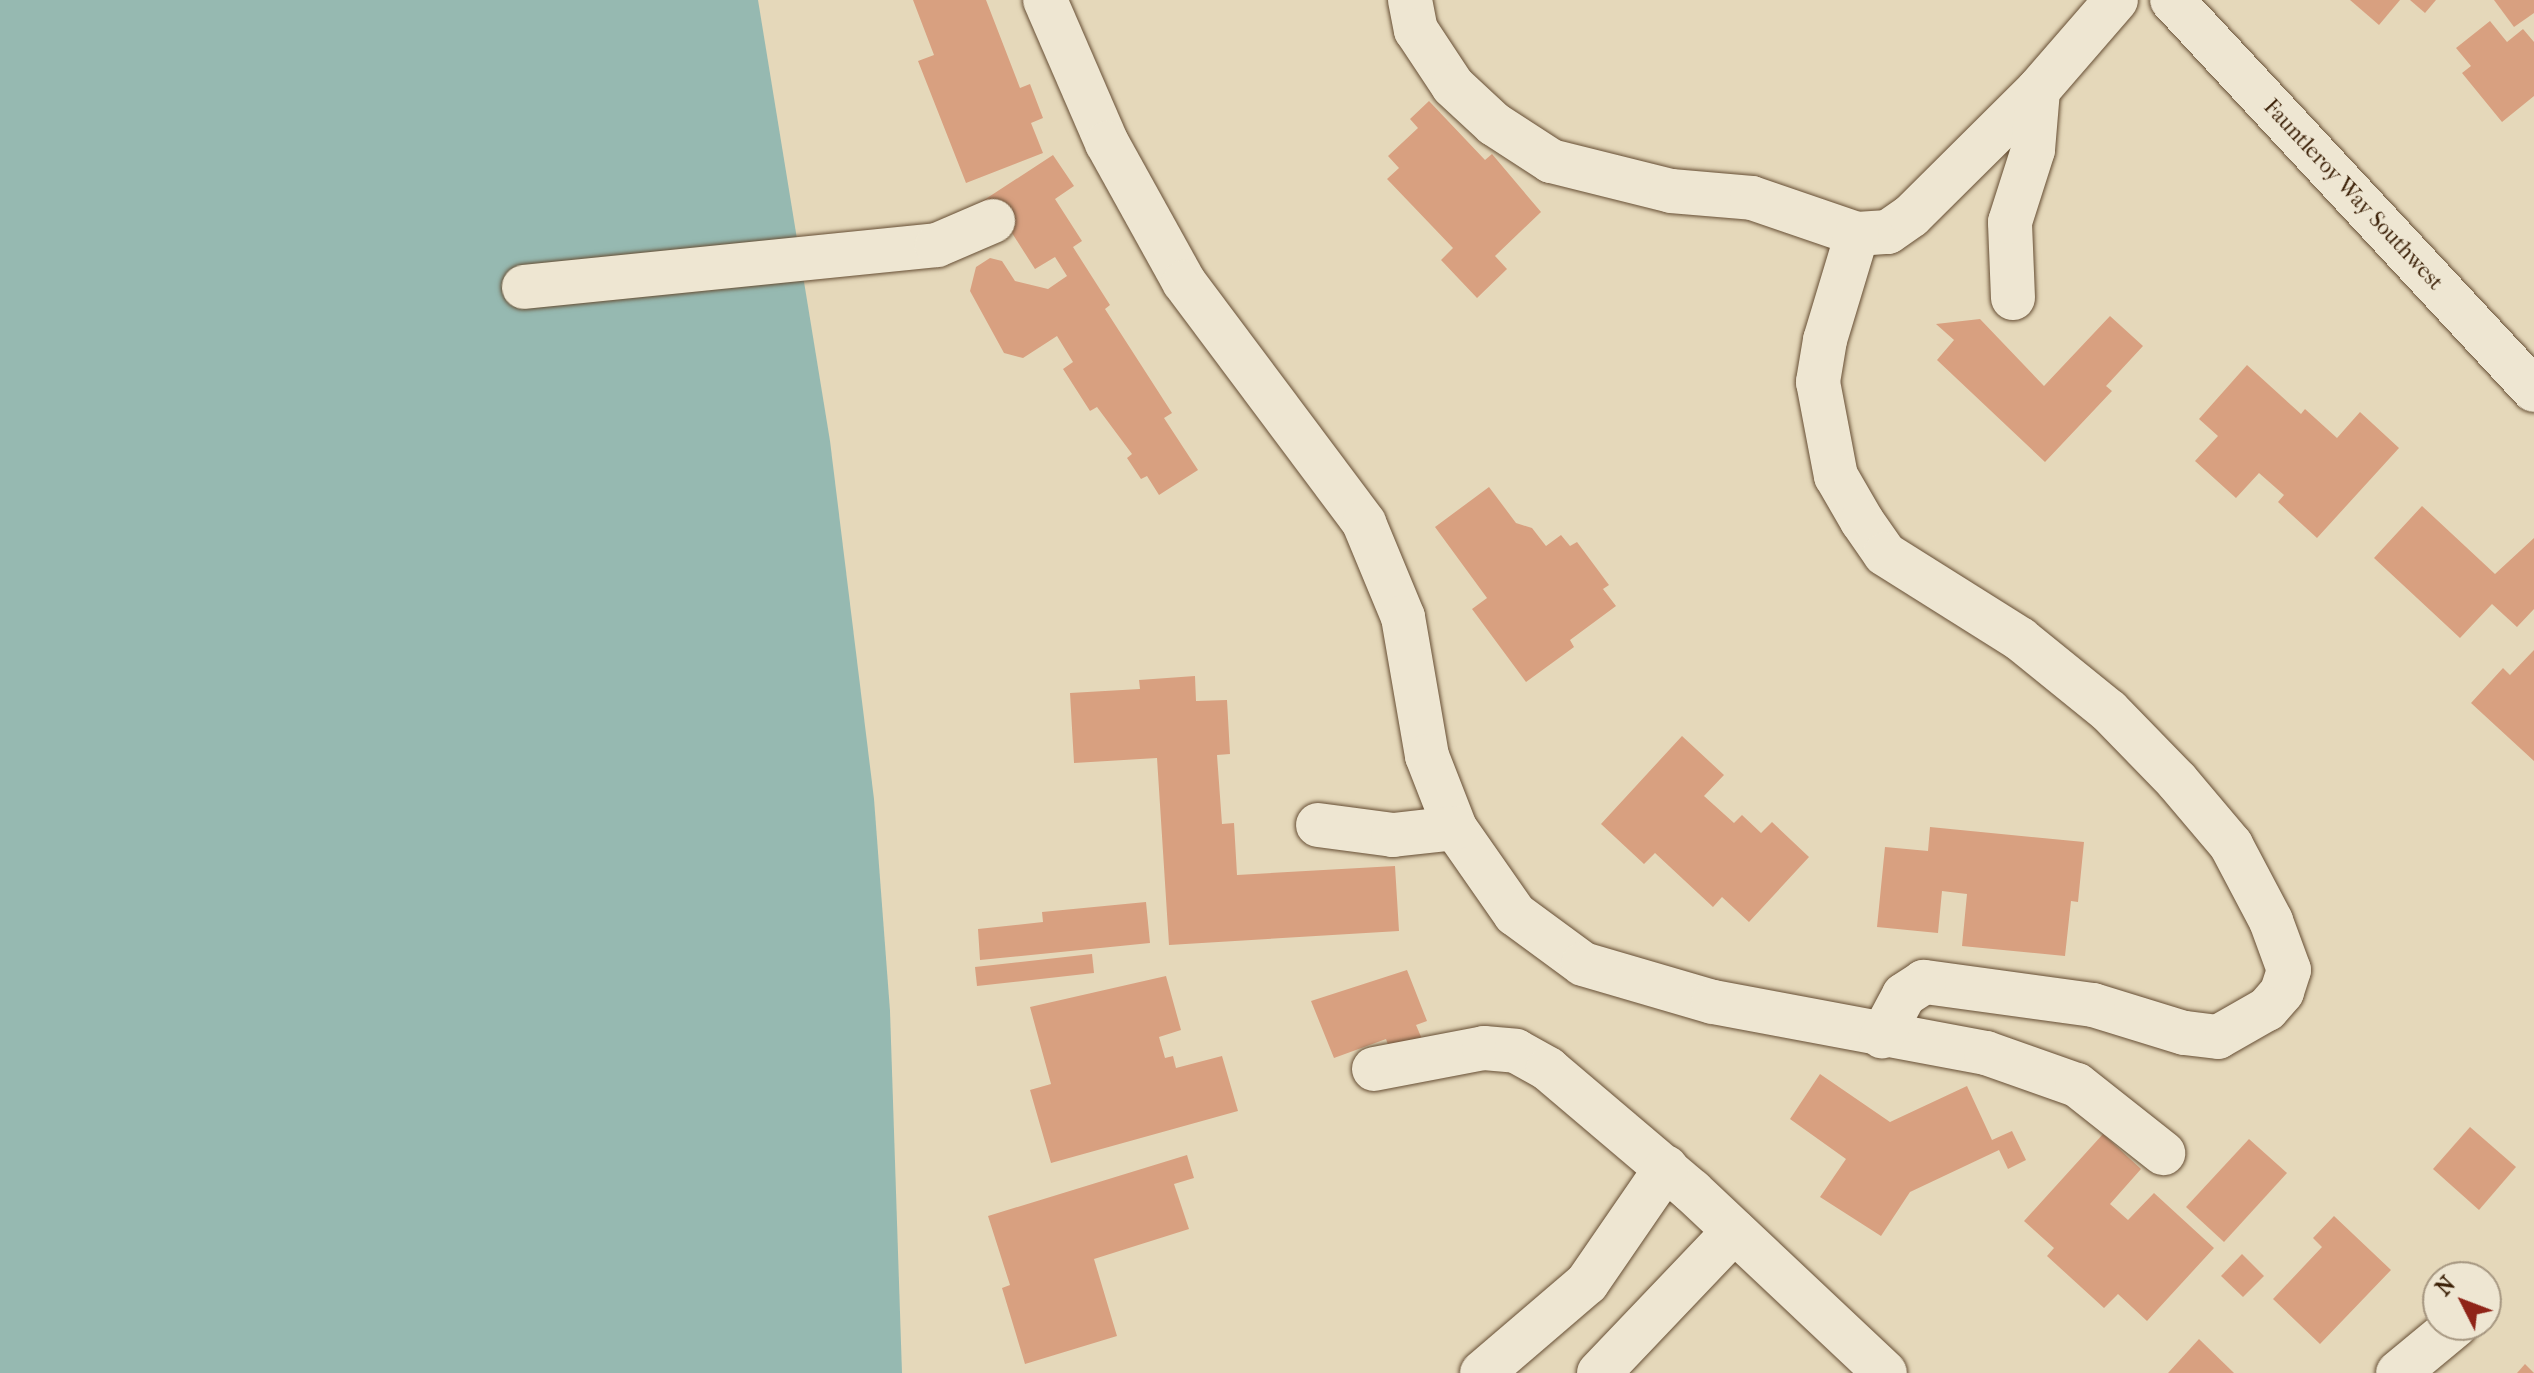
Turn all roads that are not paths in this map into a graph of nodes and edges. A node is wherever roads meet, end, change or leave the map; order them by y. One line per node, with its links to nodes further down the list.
1 (1045, 0): 12 (street)
2 (1410, 0): 7 (street)
3 (2116, 0): 5 (street)
4 (2172, 0): 10 (street, Fauntleroy Way Southwest)
5 (2038, 90): 7 (street); 9 (street)
6 (993, 221): 8 (street)
7 (1857, 234): 13 (street)
8 (524, 287)
9 (2013, 298)
10 (2534, 390)
11 (1318, 825): 12 (street)
12 (1455, 828): 13 (street)
13 (1882, 1036): 15 (street)
14 (1374, 1069): 16 (street)
15 (2163, 1153)
16 (1666, 1168): 17 (street); 19 (street)
17 (1734, 1231): 20 (street); 21 (street)
18 (2437, 1341): 22 (street)
19 (1482, 1373)
20 (1599, 1373)
21 (1885, 1373)
22 (2398, 1373)

